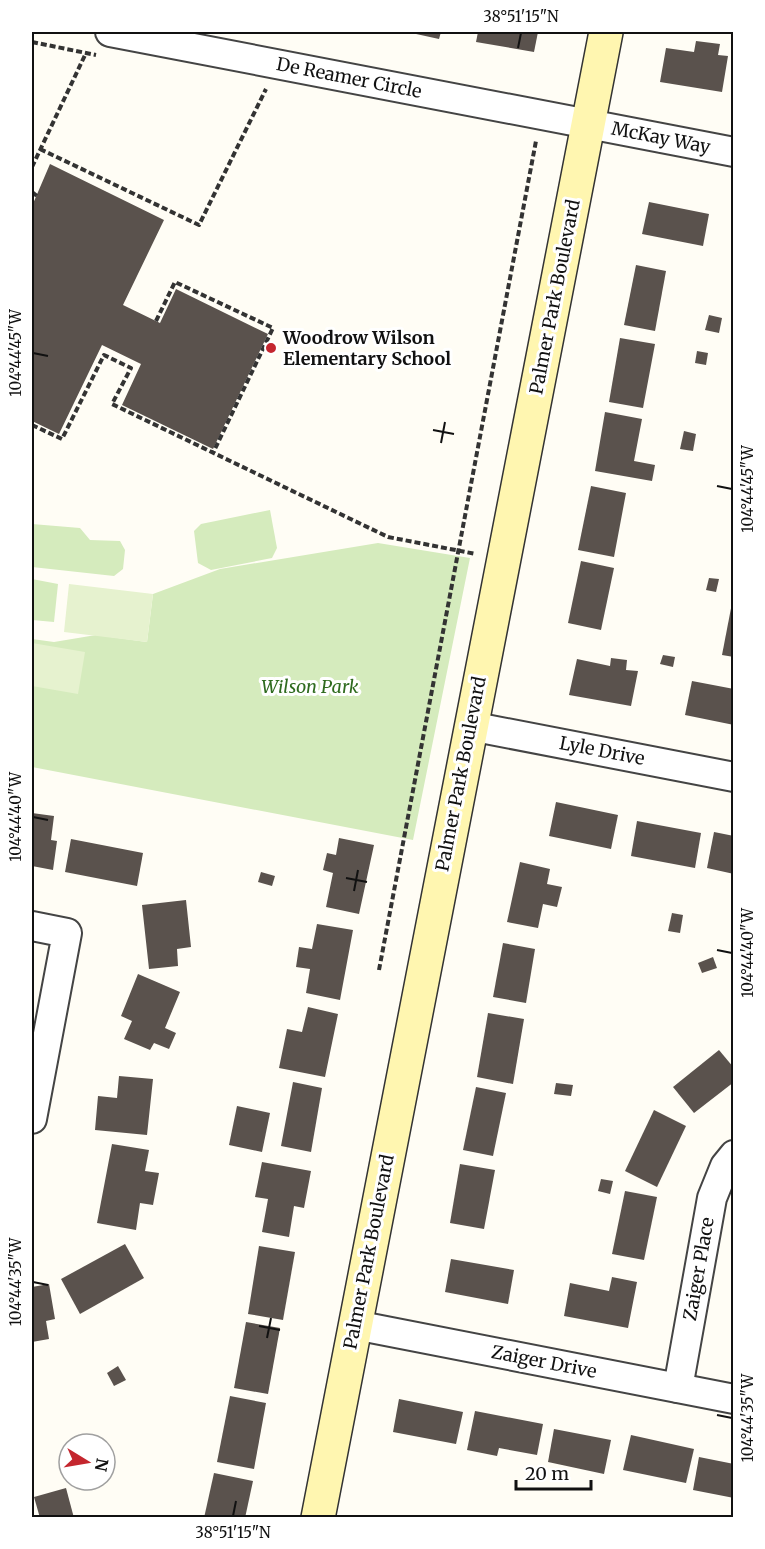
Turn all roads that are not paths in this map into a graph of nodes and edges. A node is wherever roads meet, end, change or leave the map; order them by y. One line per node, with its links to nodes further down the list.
1 (110, 32): 3 (street, De Reamer Circle)
2 (606, 32): 3 (main road, Palmer Park Boulevard)
3 (588, 124): 4 (street, McKay Way); 5 (main road, Palmer Park Boulevard)
4 (734, 153)
5 (470, 726): 6 (street, Lyle Drive); 10 (main road, Palmer Park Boulevard)
6 (734, 777)
7 (32, 926): 8 (street)
8 (32, 1118)
9 (734, 1155): 11 (street, Zaiger Place)
10 (355, 1324): 11 (street, Zaiger Drive); 13 (main road, Palmer Park Boulevard)
11 (678, 1388): 12 (street, Zaiger Drive)
12 (734, 1399)
13 (318, 1518)

